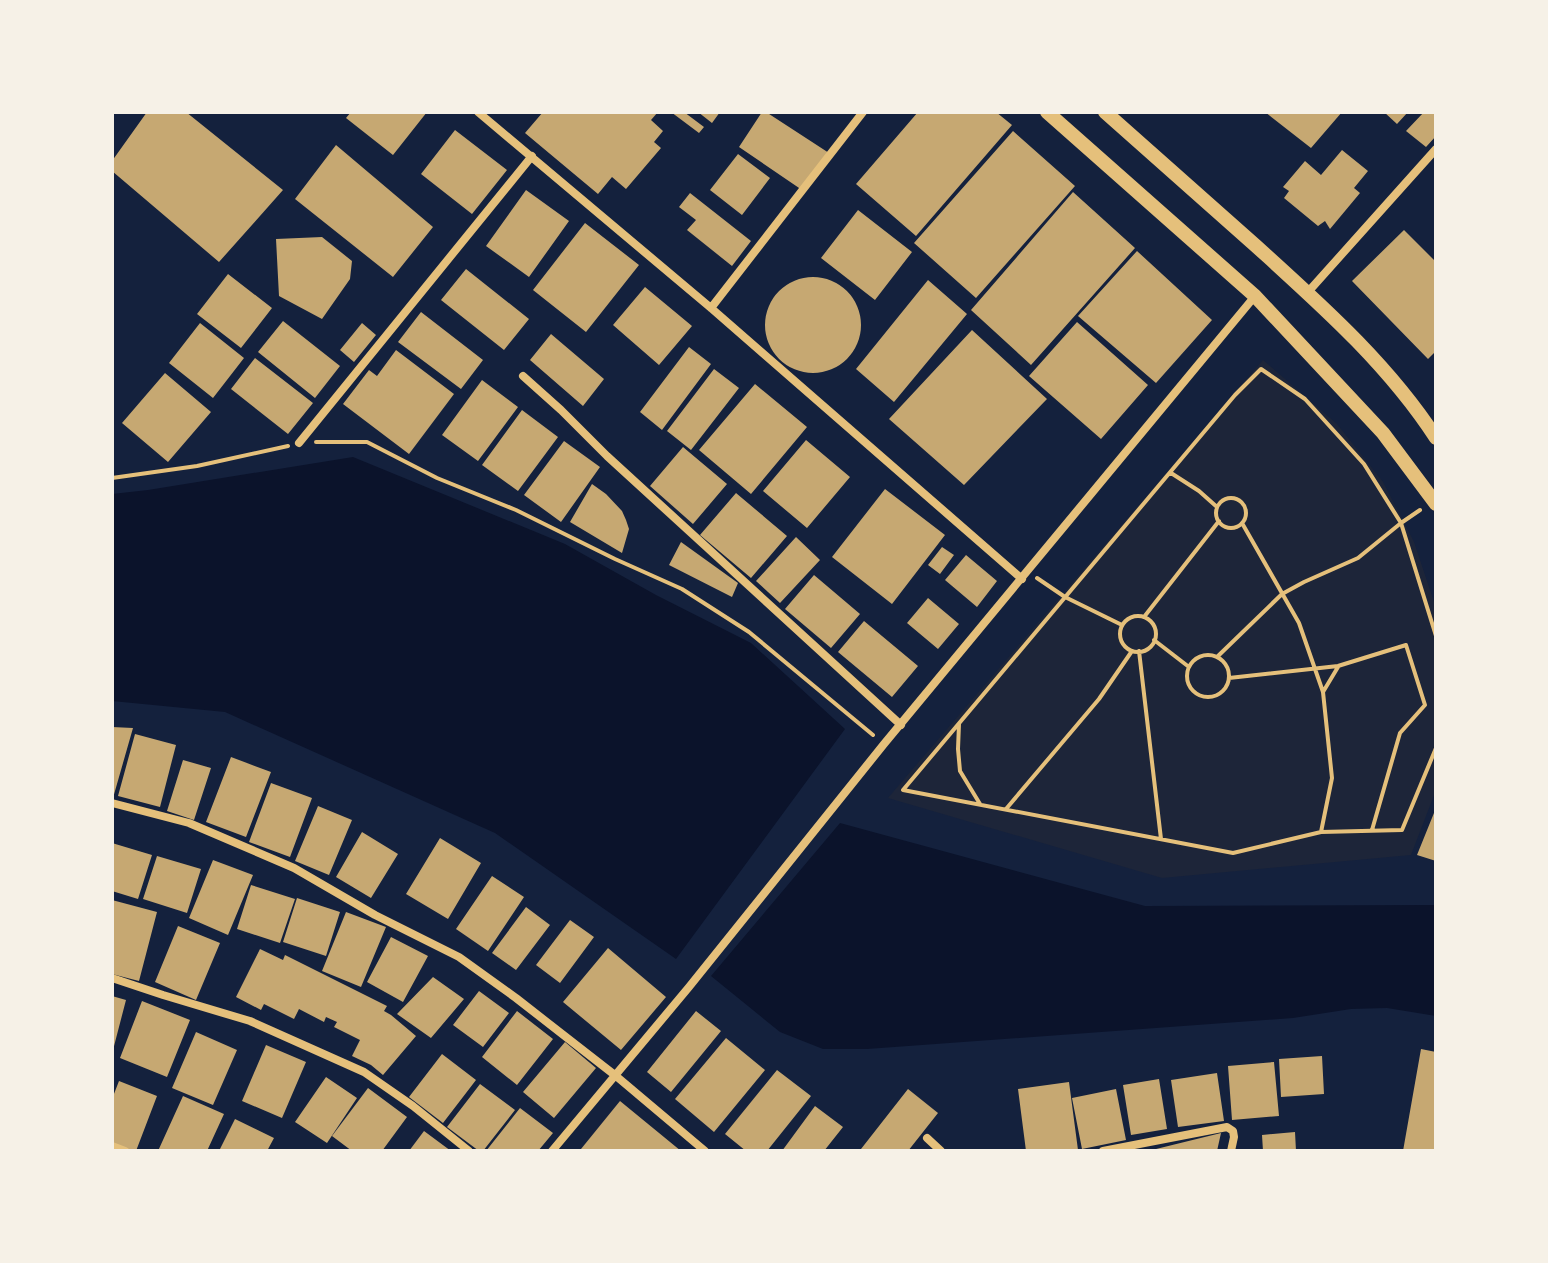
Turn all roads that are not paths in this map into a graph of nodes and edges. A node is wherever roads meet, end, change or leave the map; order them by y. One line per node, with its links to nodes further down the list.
1 (478, 112): 6 (street)
2 (863, 112): 9 (street)
3 (1047, 112): 8 (main road)
4 (1105, 112): 7 (main road)
5 (1436, 149): 7 (street)
6 (532, 156): 9 (street); 12 (street)
7 (1308, 292): 11 (main road)
8 (1255, 296): 13 (main road); 14 (street)
9 (711, 308): 14 (street)
10 (523, 376): 15 (street)
11 (1436, 438)
12 (299, 443)
13 (1436, 504)
14 (1026, 575): 15 (street)
15 (901, 725): 18 (street)
16 (112, 803): 18 (street)
17 (112, 978): 22 (street)
18 (616, 1076): 23 (street); 24 (street)
19 (927, 1138): 25 (street)
20 (112, 1146): 21 (street)
21 (125, 1151)
22 (469, 1151)
23 (552, 1151)
24 (705, 1151)
25 (941, 1151)
26 (1103, 1151): 27 (street)
27 (1231, 1151)

